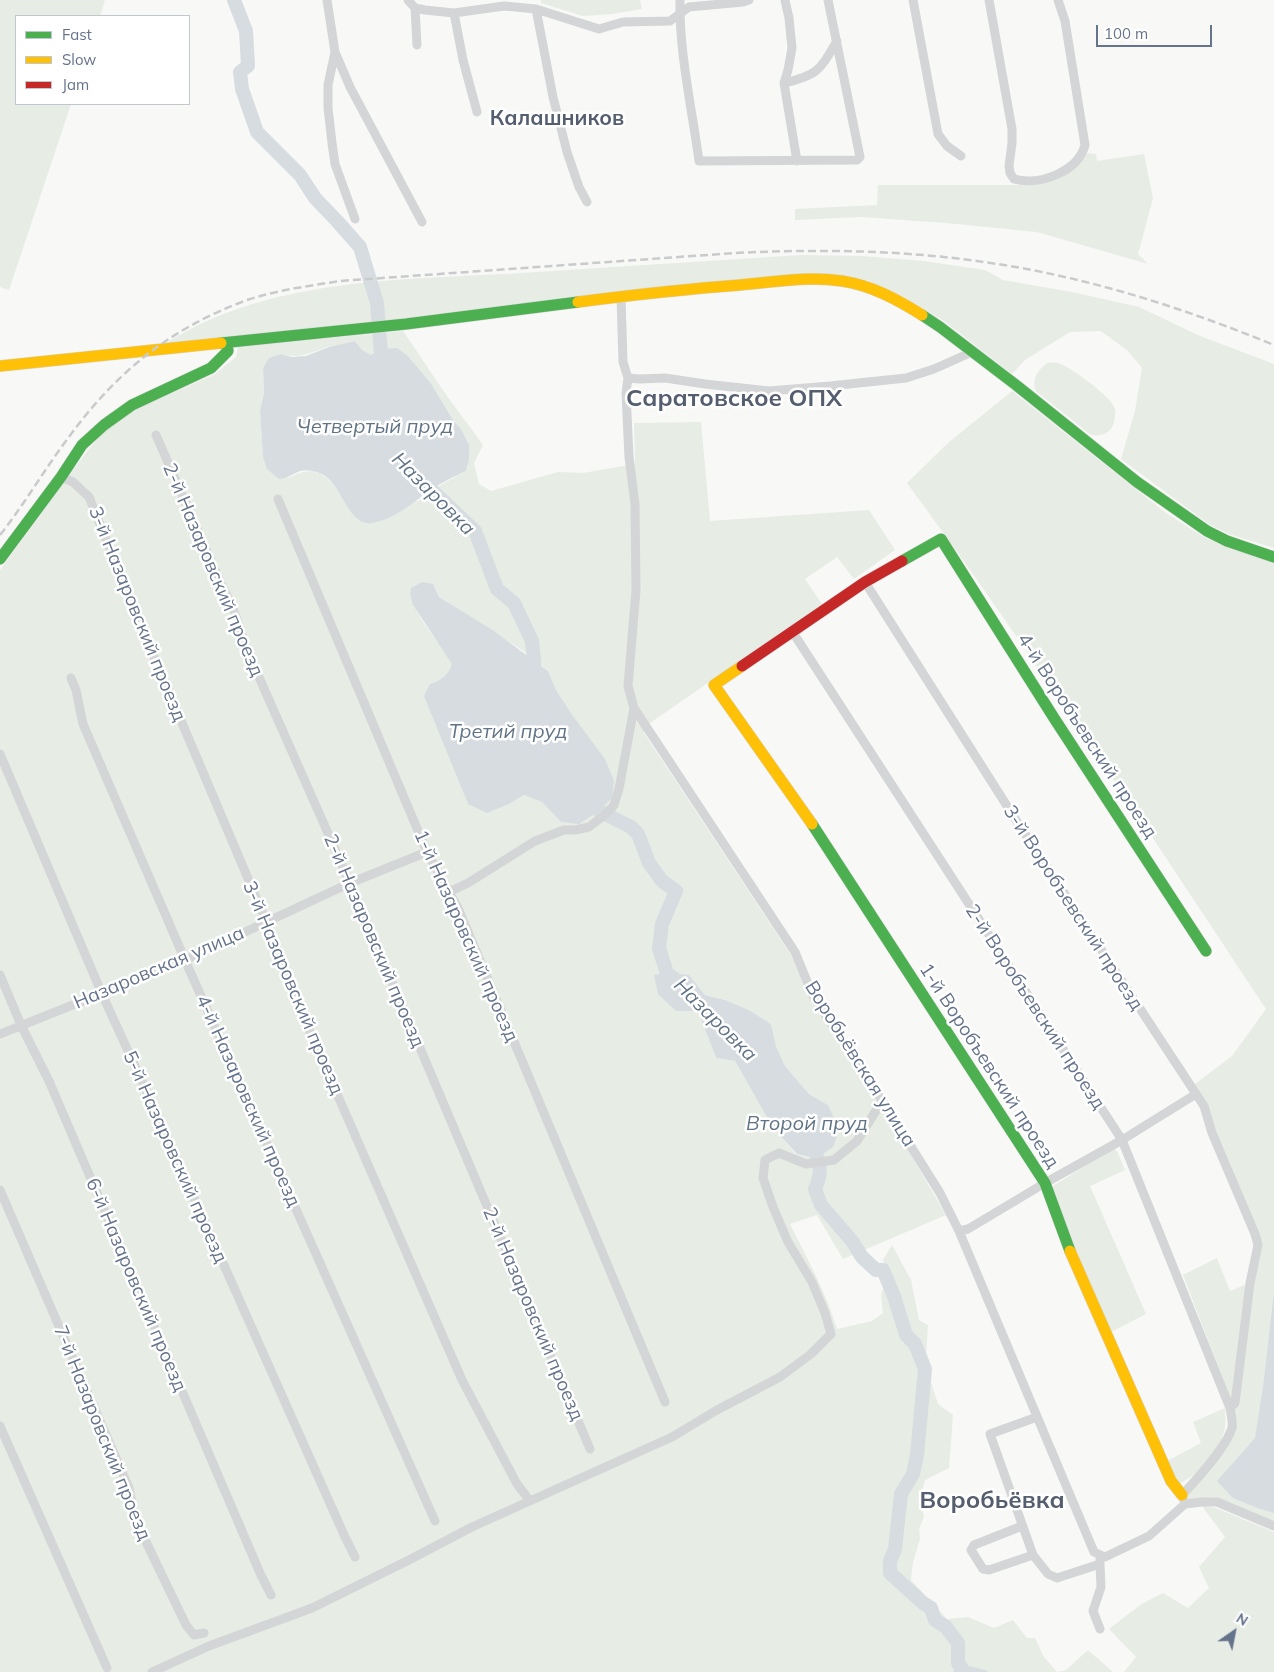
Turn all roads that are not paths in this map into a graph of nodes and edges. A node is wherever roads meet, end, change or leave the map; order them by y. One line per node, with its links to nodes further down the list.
1 (327, 0): 15 (street)
2 (680, 0): 12 (street)
3 (749, 0): 12 (street)
4 (785, 0): 16 (street)
5 (828, 0): 13 (street)
6 (912, 0): 18 (street)
7 (989, 0): 8 (street)
8 (1058, 0)
9 (411, 2): 11 (street); 14 (street)
10 (536, 9): 11 (street); 12 (street); 20 (street)
11 (454, 13): 17 (street)
12 (680, 14): 19 (street)
13 (837, 41): 16 (street); 19 (street)
14 (417, 45)
15 (336, 52): 21 (street); 22 (street)
16 (784, 83): 19 (street)
17 (477, 112)
18 (961, 156)
19 (797, 160)
20 (587, 202)
21 (355, 219)
22 (422, 222)
23 (621, 296): 24 (street); 25 (street); 27 (street, Воробьёвская улица)
24 (227, 343): 26 (street); 29 (street)
25 (972, 352): 27 (street); 31 (street)
26 (0, 366)
27 (628, 378): 36 (street, Воробьёвская улица)
28 (156, 435): 39 (street, 2-й Назаровский проезд)
29 (61, 477): 32 (street); 41 (street, 3-й Назаровский проезд)
30 (278, 499): 38 (street, 1-й Назаровский проезд)
31 (1274, 556)
32 (0, 559)
33 (865, 582): 34 (street); 42 (street, 4-й Воробъевский проезд); 48 (street, 3-й Воробъевский проезд)
34 (792, 631): 50 (street, 2-й Воробъевский проезд); 51 (street, 1-й Воробъевский проезд)
35 (71, 678): 43 (street, 4-й Назаровский проезд)
36 (634, 708): 40 (street); 49 (street, Воробьёвская улица)
37 (0, 754): 45 (street, 5-й Назаровский проезд)
38 (427, 852): 39 (street, Назаровская улица); 40 (street, 1-й Назаровский проезд)
39 (350, 883): 41 (street, Назаровская улица); 58 (street, 2-й Назаровский проезд)
40 (449, 892): 54 (street, 1-й Назаровский проезд)
41 (266, 921): 43 (street, Назаровская улица); 60 (street, 3-й Назаровский проезд)
42 (1206, 951)
43 (186, 960): 45 (street, Назаровская улица); 61 (street, 4-й Назаровский проезд)
44 (0, 975): 46 (street, 6-й Назаровский проезд)
45 (102, 994): 46 (street, Назаровская улица); 65 (street, 5-й Назаровский проезд)
46 (22, 1024): 47 (street, Назаровская улица); 67 (street, 6-й Назаровский проезд)
47 (0, 1034)
48 (1196, 1094): 50 (street); 55 (street, 3-й Воробъевский проезд)
49 (885, 1105): 53 (street, Воробьёвская улица); 60 (street)
50 (1122, 1140): 51 (street); 55 (street, 2-й Воробъевский проезд)
51 (1044, 1183): 53 (street); 59 (street, 1-й Воробъевский проезд)
52 (0, 1190): 69 (street, 7-й Назаровский проезд)
53 (960, 1231): 56 (street, Воробьёвская улица)
54 (665, 1402)
55 (1230, 1408): 59 (street)
56 (1036, 1417): 62 (street); 66 (street, Воробьёвская улица)
57 (0, 1426): 70 (street)
58 (590, 1449)
59 (1184, 1500): 63 (street); 66 (street)
60 (530, 1501): 71 (street)
61 (435, 1521)
62 (1022, 1526): 64 (street); 64 (street)
63 (1274, 1526)
64 (1033, 1555): 66 (street)
65 (355, 1557)
66 (1100, 1560): 68 (street)
67 (272, 1595)
68 (1100, 1629)
69 (204, 1633)
70 (107, 1668)
71 (152, 1672)

